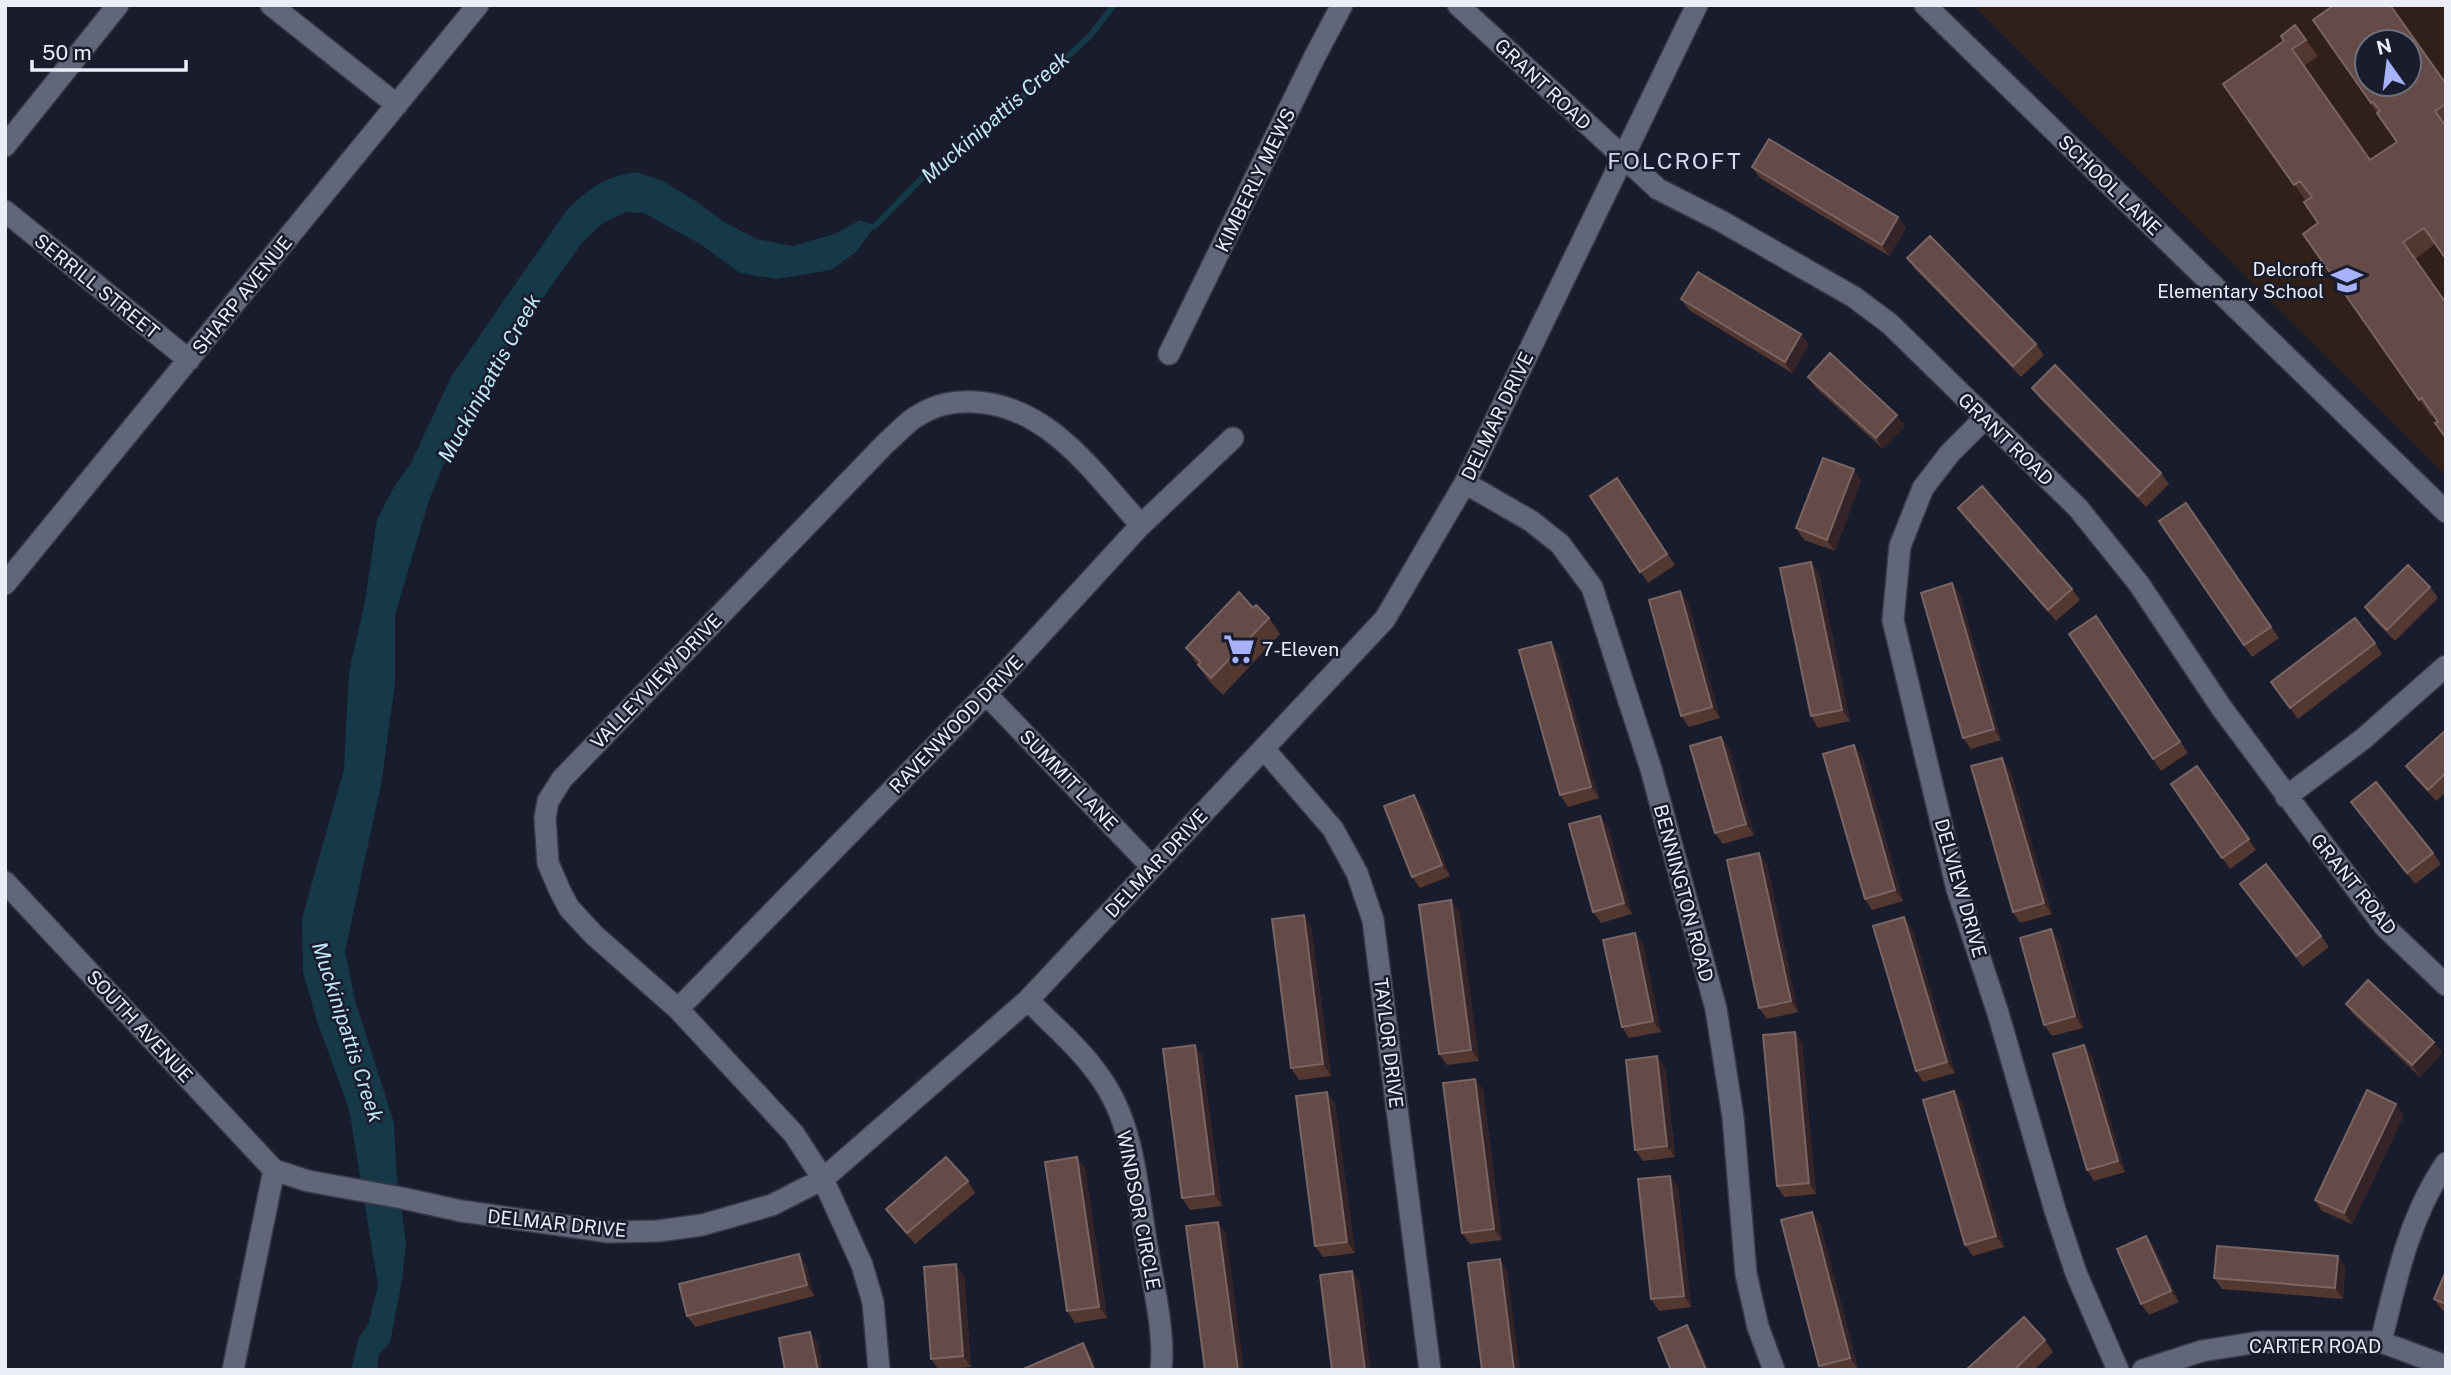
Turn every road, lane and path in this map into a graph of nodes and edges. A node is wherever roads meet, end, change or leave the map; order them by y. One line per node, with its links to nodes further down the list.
1 (118, 5): 9 (street)
2 (271, 5): 8 (street)
3 (478, 5): 8 (street, SHARP AVENUE)
4 (1342, 5): 12 (street, KIMBERLY MEWS)
5 (1458, 5): 10 (street, GRANT ROAD)
6 (1697, 5): 10 (street, DELMAR DRIVE)
7 (1925, 5): 17 (street, SCHOOL LANE)
8 (397, 105): 13 (street, SHARP AVENUE)
9 (5, 146)
10 (1623, 158): 14 (street, GRANT ROAD); 16 (street, DELMAR DRIVE)
11 (5, 211): 13 (street, SERRILL STREET)
12 (1169, 354)
13 (188, 360): 19 (street, SHARP AVENUE)
14 (1985, 418): 23 (street, GRANT ROAD); 39 (street, DELVIEW DRIVE)
15 (1233, 438): 18 (street, RAVENWOOD DRIVE)
16 (1465, 483): 22 (street, DELMAR DRIVE); 38 (street, BENNINGTON ROAD)
17 (2446, 512)
18 (1141, 525): 21 (street, RAVENWOOD DRIVE); 28 (street, VALLEYVIEW DRIVE)
19 (5, 584)
20 (2446, 666): 23 (street)
21 (986, 694): 24 (street, SUMMIT LANE); 28 (street, RAVENWOOD DRIVE)
22 (1265, 750): 24 (street, DELMAR DRIVE); 37 (street, TAYLOR DRIVE)
23 (2286, 797): 26 (street, GRANT ROAD)
24 (1152, 867): 27 (street, DELMAR DRIVE)
25 (5, 882): 30 (street, SOUTH AVENUE)
26 (2446, 985)
27 (1028, 1000): 31 (street, DELMAR DRIVE); 36 (street, WINDSOR CIRCLE)
28 (678, 1009): 31 (street, VALLEYVIEW DRIVE)
29 (2446, 1163): 32 (street)
30 (274, 1170): 31 (street, DELMAR DRIVE); 34 (street)
31 (823, 1179): 35 (street)
32 (2381, 1342): 33 (street, CARTER ROAD); 40 (street, CARTER ROAD)
33 (2446, 1366)
34 (233, 1370)
35 (879, 1370)
36 (1161, 1370)
37 (1430, 1370)
38 (1774, 1370)
39 (2118, 1370)
40 (2143, 1370)

